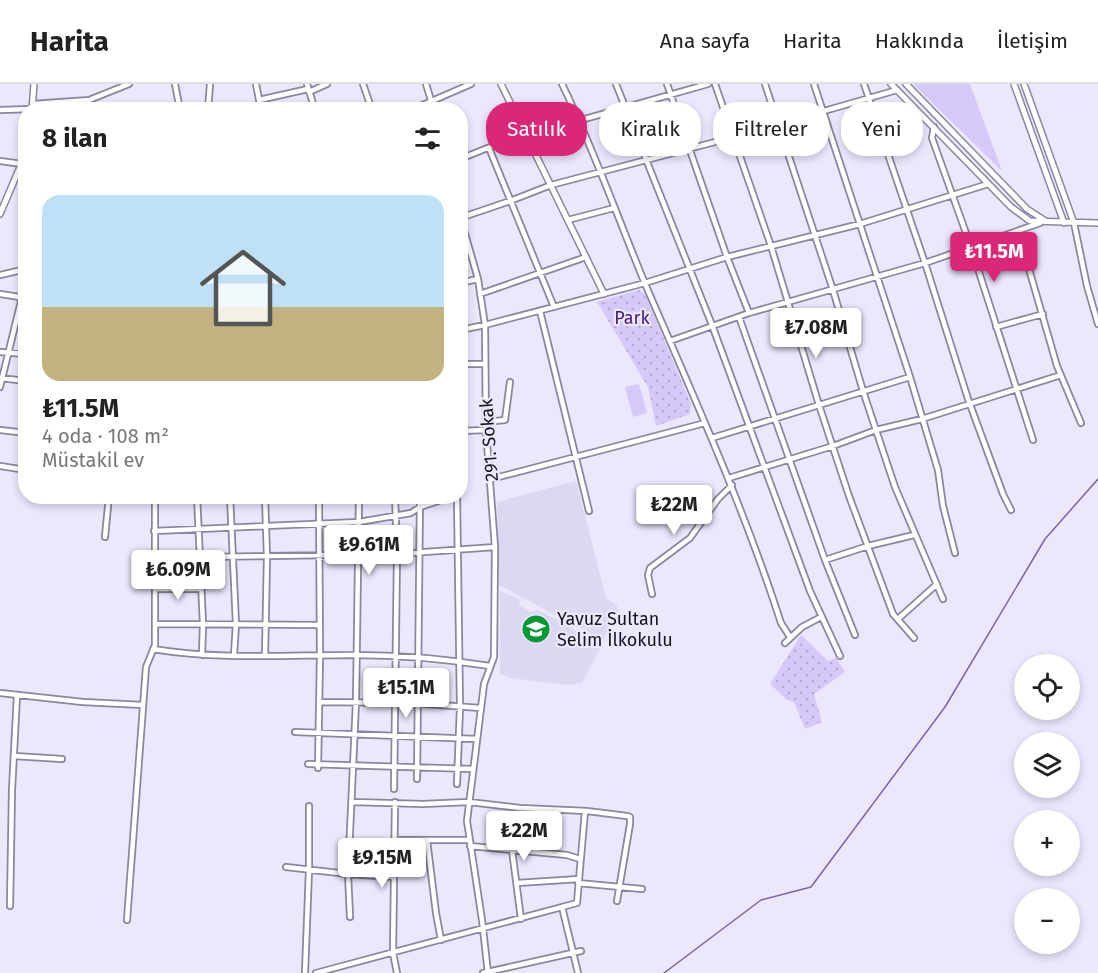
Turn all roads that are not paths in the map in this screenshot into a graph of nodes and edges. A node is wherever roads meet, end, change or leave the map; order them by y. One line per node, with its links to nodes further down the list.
1 (34, 84): 32 (street)
2 (104, 84): 26 (street)
3 (129, 84): 26 (street)
4 (175, 84): 34 (street)
5 (210, 84): 35 (street)
6 (256, 84): 29 (street)
7 (327, 84): 24 (street)
8 (363, 84): 36 (street)
9 (426, 84): 30 (street)
10 (471, 84): 30 (street)
11 (501, 84): 38 (street)
12 (562, 84): 39 (street)
13 (615, 84): 40 (street)
14 (667, 84): 27 (street)
15 (708, 84): 27 (street)
16 (715, 84): 43 (street)
17 (765, 84): 44 (street)
18 (814, 84): 45 (street)
19 (864, 84): 28 (street)
20 (891, 84): 25 (street)
21 (906, 84): 76 (street)
22 (1014, 84): 77 (street)
23 (1024, 84): 78 (street)
24 (308, 89): 29 (street)
25 (897, 90): 28 (street); 49 (street)
26 (106, 93): 31 (street)
27 (671, 95): 41 (street); 42 (street)
28 (869, 99): 48 (street); 72 (street)
29 (259, 100)
30 (431, 100): 37 (street)
31 (80, 101): 33 (street)
32 (33, 102)
33 (73, 102)
34 (178, 102)
35 (209, 102)
36 (369, 102)
37 (427, 102)
38 (511, 102)
39 (571, 102)
40 (622, 102)
41 (646, 102)
42 (673, 102)
43 (721, 102)
44 (771, 102)
45 (820, 102)
46 (18, 109): 47 (street)
47 (0, 110)
48 (829, 111)
49 (934, 127): 66 (street); 68 (street)
50 (829, 128): 80 (street)
51 (587, 138): 65 (street)
52 (486, 149): 53 (street)
53 (468, 156)
54 (492, 156): 69 (street)
55 (538, 156): 67 (street)
56 (644, 156): 61 (street)
57 (661, 156): 61 (street)
58 (691, 156): 87 (street)
59 (740, 156): 84 (street)
60 (789, 156): 82 (street)
61 (646, 160): 65 (street); 89 (street)
62 (0, 161): 63 (street)
63 (18, 163)
64 (18, 172): 70 (street)
65 (600, 172): 67 (street); 71 (street)
66 (988, 184): 68 (street); 76 (street)
67 (551, 185): 69 (street); 75 (street)
68 (952, 196): 72 (street); 85 (street)
69 (510, 201): 74 (street); 91 (street)
70 (2, 204): 73 (street)
71 (614, 208): 75 (street); 96 (street)
72 (906, 210): 80 (street); 88 (street)
73 (0, 214)
74 (468, 215)
75 (568, 220): 86 (street)
76 (1046, 221): 77 (street); 81 (street)
77 (1064, 223): 78 (street)
78 (1074, 223): 79 (street); 103 (street)
79 (1098, 223)
80 (860, 224): 82 (street); 93 (street)
81 (1018, 231): 85 (street); 108 (street)
82 (815, 234): 84 (street); 97 (street)
83 (468, 243): 94 (street, 291. Sokak)
84 (771, 246): 87 (street); 104 (street)
85 (970, 248): 88 (street); 114 (street)
86 (586, 257): 91 (street); 100 (street)
87 (727, 257): 89 (street); 107 (street)
88 (925, 263): 93 (street); 130 (street)
89 (688, 269): 96 (street); 112 (street)
90 (18, 271): 92 (street)
91 (541, 273): 99 (street); 105 (street)
92 (0, 275)
93 (878, 278): 97 (street); 123 (street)
94 (478, 279): 95 (street); 99 (street, 291. Sokak)
95 (468, 281)
96 (645, 283): 100 (street); 116 (street)
97 (833, 290): 104 (street); 129 (street)
98 (0, 294): 101 (street)
99 (480, 294): 113 (street, 291. Sokak)
100 (604, 294): 105 (street)
101 (18, 296)
102 (1098, 301): 103 (street)
103 (1092, 302): 111 (street)
104 (787, 303): 107 (street); 131 (street)
105 (554, 307): 106 (street)
106 (540, 311): 113 (street); 146 (street)
107 (749, 313): 110 (street)
108 (1043, 314): 114 (street); 122 (street)
109 (18, 317): 118 (street)
110 (738, 317): 112 (street); 132 (street)
111 (1098, 324)
112 (712, 325): 116 (street); 137 (street)
113 (485, 326): 115 (street); 120 (street, 291. Sokak)
114 (996, 327): 128 (street)
115 (468, 329)
116 (670, 341): 135 (street)
117 (0, 352): 118 (street)
118 (7, 353): 119 (street); 124 (street)
119 (18, 354)
120 (484, 363): 121 (street); 134 (street, 291. Sokak)
121 (468, 364)
122 (1061, 375): 128 (street); 136 (street)
123 (910, 377): 129 (street); 133 (street)
124 (1, 378): 125 (street); 127 (street)
125 (18, 380)
126 (510, 382): 134 (street)
127 (0, 387)
128 (1017, 389): 130 (street); 144 (street)
129 (863, 391): 131 (street); 140 (street)
130 (970, 403): 133 (street); 166 (street)
131 (819, 405): 132 (street); 145 (street)
132 (774, 418): 137 (street); 147 (street)
133 (922, 419): 140 (street); 180 (street)
134 (486, 422): 139 (street, 291. Sokak)
135 (705, 423): 143 (street); 146 (street)
136 (1081, 423)
137 (750, 427): 143 (street); 149 (street)
138 (0, 430): 142 (street)
139 (486, 430): 141 (street); 152 (street, 291. Sokak)
140 (876, 430): 145 (street); 174 (street)
141 (468, 431)
142 (18, 432)
143 (712, 438): 151 (street)
144 (1033, 440)
145 (833, 446): 147 (street); 176 (street)
146 (575, 456): 152 (street); 165 (street)
147 (789, 460): 149 (street); 187 (street)
148 (0, 466): 150 (street)
149 (764, 466): 151 (street); 193 (street)
150 (18, 469)
151 (729, 478): 153 (street)
152 (491, 479): 177 (street, 291. Sokak)
153 (732, 485): 191 (street); 201 (street)
154 (109, 504): 175 (street)
155 (154, 504): 173 (street)
156 (197, 504): 172 (street)
157 (230, 504): 171 (street)
158 (266, 504): 170 (street)
159 (319, 504): 169 (street)
160 (359, 504): 168 (street)
161 (395, 504): 167 (street)
162 (430, 504): 164 (street)
163 (456, 504): 178 (street)
164 (420, 507): 167 (street); 179 (street)
165 (589, 510)
166 (1011, 510)
167 (395, 516): 168 (street); 183 (street)
168 (359, 522): 169 (street); 182 (street)
169 (320, 524): 170 (street); 181 (street)
170 (267, 526): 171 (street); 185 (street)
171 (232, 528): 172 (street); 186 (street)
172 (199, 529): 173 (street); 184 (street)
173 (154, 531): 189 (street)
174 (914, 535): 176 (street); 188 (street)
175 (105, 537)
176 (868, 546): 187 (street); 194 (street)
177 (495, 547): 178 (street); 214 (street, 291. Sokak)
178 (459, 549): 179 (street); 213 (street)
179 (419, 551): 183 (street); 212 (street)
180 (955, 553)
181 (320, 554): 182 (street); 185 (street); 199 (street)
182 (358, 554): 183 (street); 208 (street)
183 (397, 554): 211 (street)
184 (200, 557): 186 (street); 190 (street)
185 (267, 557): 186 (street); 198 (street)
186 (233, 558): 197 (street)
187 (825, 560): 200 (street)
188 (937, 584): 192 (street); 194 (street)
189 (154, 589): 190 (street); 195 (street)
190 (202, 589): 196 (street)
191 (652, 594)
192 (944, 599)
193 (820, 616): 201 (street); 210 (street)
194 (897, 619): 202 (street)
195 (155, 624): 196 (street); 204 (street)
196 (203, 624): 197 (street); 205 (street)
197 (236, 624): 198 (street); 206 (street)
198 (266, 624): 199 (street); 209 (street)
199 (319, 625): 207 (street)
200 (855, 634)
201 (790, 637): 203 (street)
202 (914, 638)
203 (785, 643)
204 (153, 649): 205 (street); 221 (street)
205 (202, 655): 206 (street)
206 (234, 655): 209 (street)
207 (320, 655): 208 (street); 209 (street); 217 (street)
208 (357, 655): 211 (street); 218 (street)
209 (265, 656)
210 (840, 656)
211 (394, 657): 212 (street); 219 (street)
212 (418, 659): 213 (street); 220 (street)
213 (459, 662): 214 (street); 222 (street)
214 (490, 666): 223 (street, 291. Sokak)
215 (0, 693): 216 (street)
216 (17, 695): 221 (street); 231 (street)
217 (320, 702): 218 (street); 225 (street)
218 (356, 702): 219 (street); 226 (street)
219 (394, 703): 220 (street); 227 (street)
220 (417, 704): 222 (street); 228 (street)
221 (142, 705): 266 (street)
222 (460, 706): 223 (street); 229 (street)
223 (481, 708): 230 (street, 291. Sokak)
224 (296, 732): 225 (street)
225 (320, 734): 226 (street); 235 (street)
226 (355, 734): 227 (street); 234 (street)
227 (394, 736): 228 (street); 236 (street)
228 (417, 737): 229 (street); 237 (street)
229 (459, 737): 230 (street); 238 (street)
230 (477, 739): 239 (street, 291. Sokak)
231 (14, 756): 232 (street); 262 (street)
232 (62, 759)
233 (309, 764): 235 (street)
234 (354, 765): 235 (street); 236 (street); 243 (street)
235 (318, 767)
236 (394, 767): 237 (street); 242 (street)
237 (417, 767): 238 (street); 240 (street)
238 (457, 768): 239 (street); 241 (street)
239 (473, 769): 245 (street, 291. Sokak)
240 (417, 779)
241 (457, 784)
242 (394, 789)
243 (353, 802): 244 (street); 255 (street)
244 (395, 802): 245 (street); 248 (street)
245 (469, 802): 247 (street); 250 (street, 291. Sokak)
246 (309, 806): 254 (street)
247 (585, 811): 252 (street); 259 (street)
248 (394, 840): 249 (street); 256 (street)
249 (427, 840): 250 (street); 268 (street)
250 (470, 843): 251 (street); 267 (street, 291. Sokak)
251 (512, 850): 252 (street); 258 (street)
252 (580, 859): 257 (street)
253 (286, 867): 254 (street)
254 (309, 870): 255 (street); 272 (street)
255 (348, 874): 256 (street); 264 (street)
256 (393, 877): 271 (street)
257 (578, 881): 258 (street); 259 (street); 263 (street)
258 (517, 883): 265 (street)
259 (620, 888): 260 (street); 261 (street)
260 (642, 890)
261 (617, 901)
262 (10, 906)
263 (562, 907): 265 (street); 270 (street)
264 (350, 917)
265 (521, 919): 267 (street)
266 (127, 920)
267 (483, 929): 268 (street); 275 (street, 291. Sokak)
268 (441, 940): 271 (street)
269 (581, 951): 270 (street)
270 (574, 952): 275 (street); 276 (street)
271 (393, 953): 273 (street); 274 (street)
272 (305, 973)
273 (316, 973)
274 (397, 973)
275 (486, 973)
276 (578, 973)

